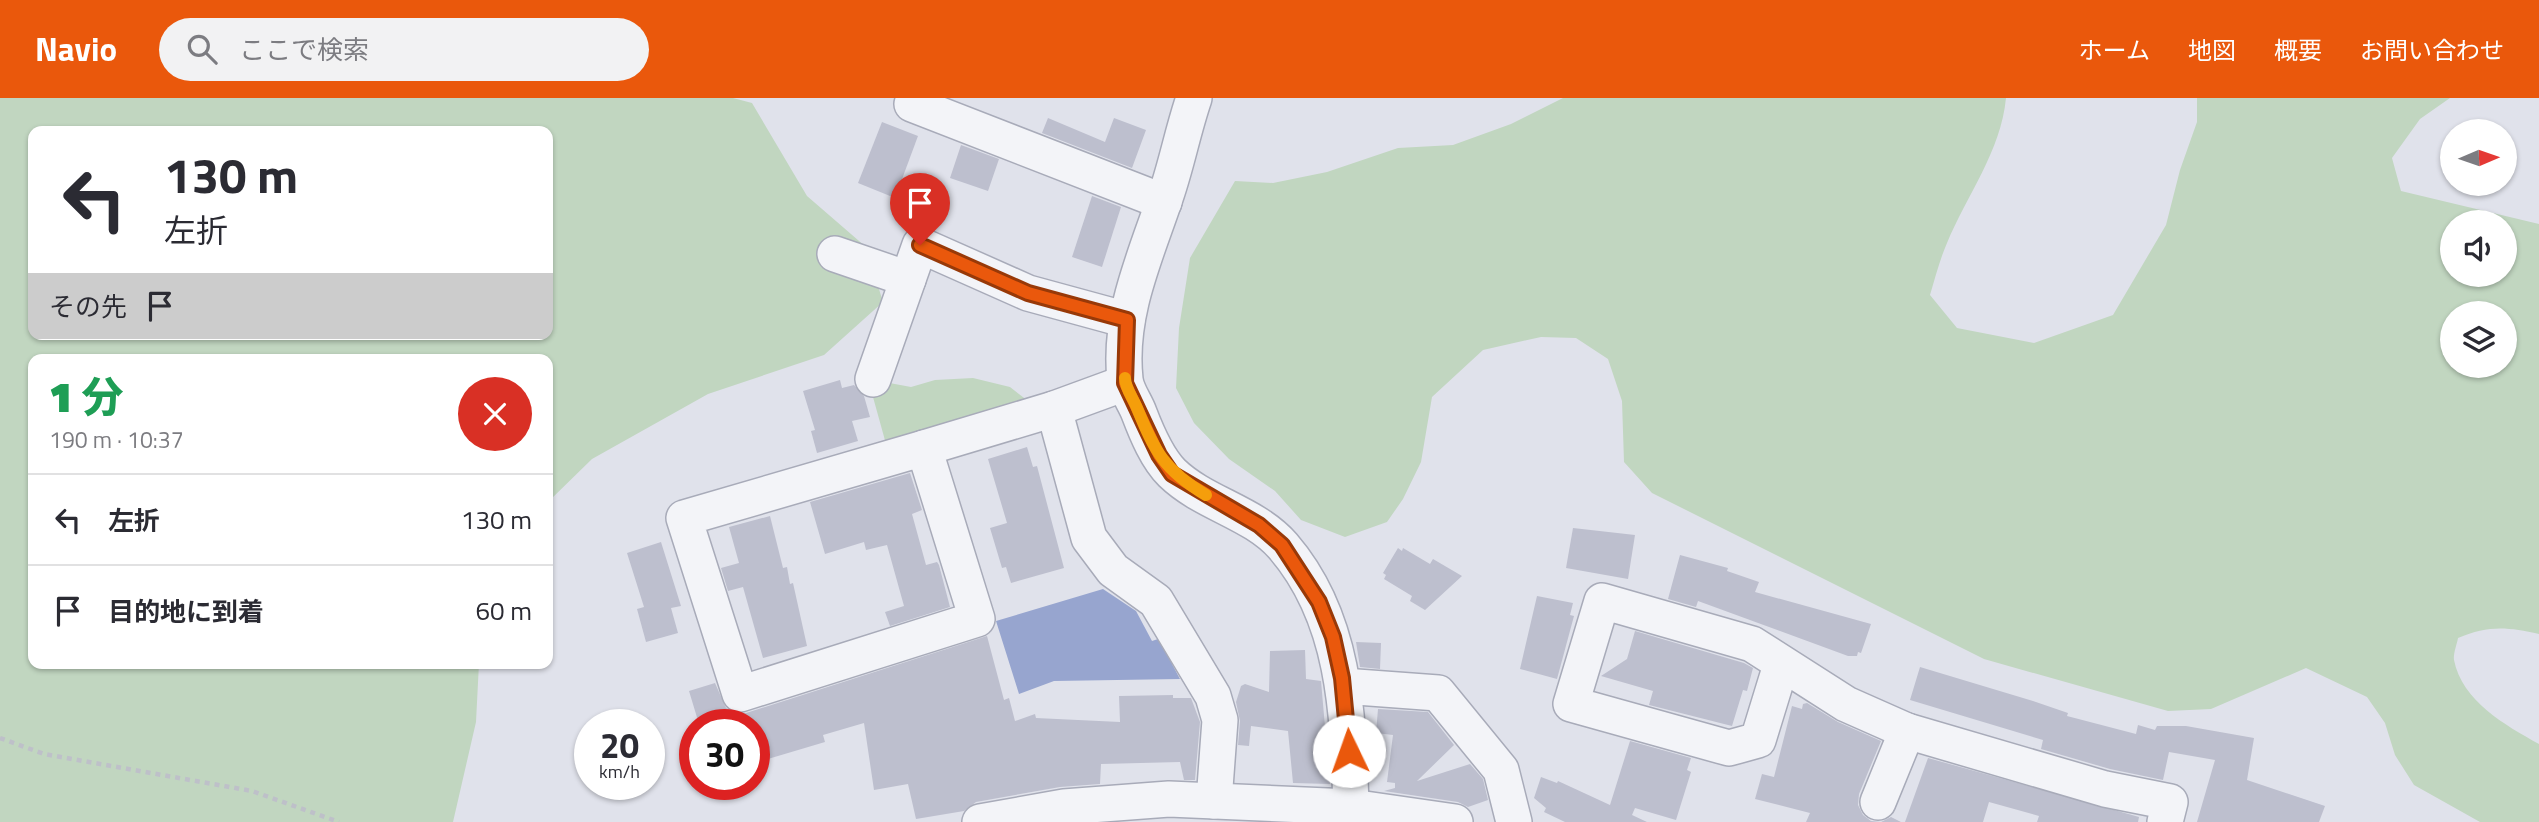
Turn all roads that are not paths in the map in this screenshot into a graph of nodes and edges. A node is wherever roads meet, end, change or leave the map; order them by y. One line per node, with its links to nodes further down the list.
1 (914, 98): 3 (street)
2 (1194, 98): 3 (street)
3 (1164, 202): 6 (street)
4 (835, 254): 5 (street)
5 (908, 279): 6 (street); 7 (street)
6 (1127, 320): 8 (street)
7 (873, 379)
8 (1125, 383): 9 (street); 12 (street)
9 (1054, 409): 10 (street); 14 (street)
10 (924, 448): 10 (street)
11 (1781, 665): 11 (street); 13 (street)
12 (1343, 686): 16 (street); 19 (street)
13 (1908, 731): 15 (street); 20 (street)
14 (1214, 801): 16 (street); 17 (street)
15 (1878, 802)
16 (1352, 807): 18 (street)
17 (980, 822)
18 (1455, 822)
19 (1514, 822)
20 (2165, 822)

